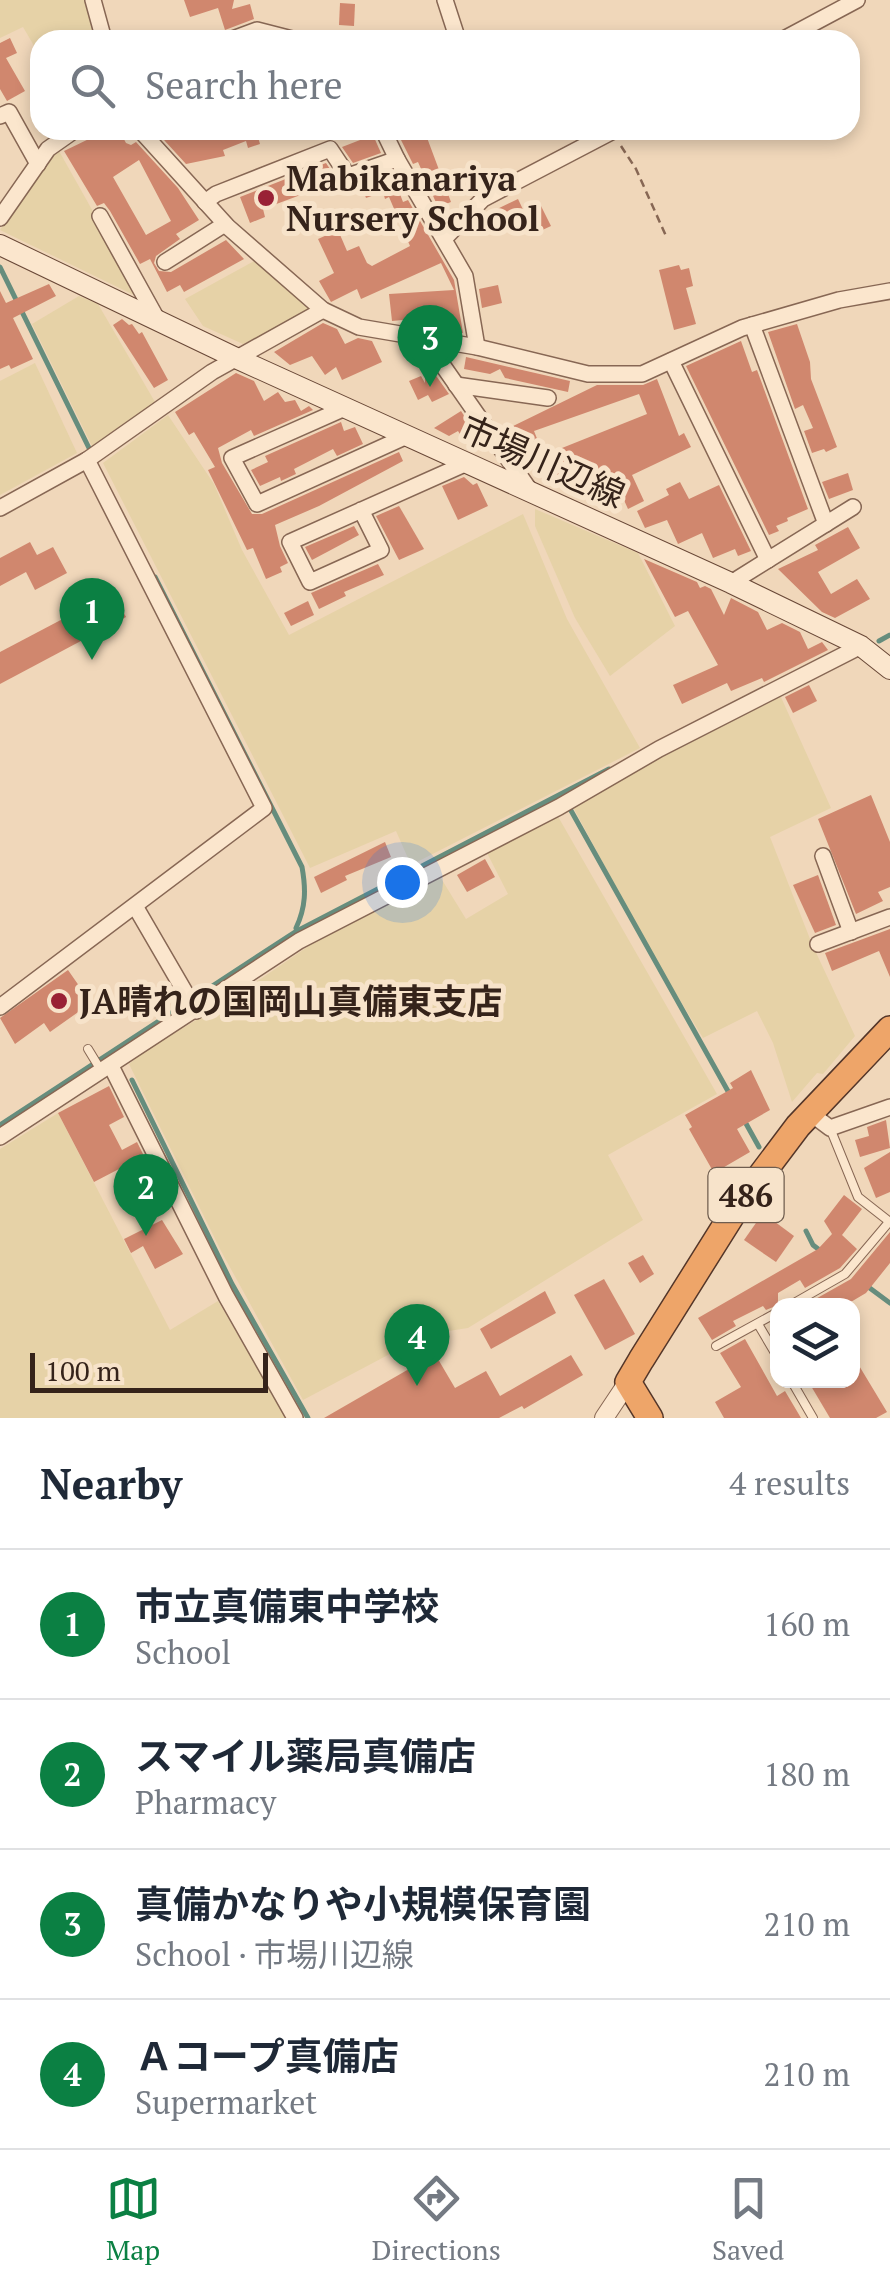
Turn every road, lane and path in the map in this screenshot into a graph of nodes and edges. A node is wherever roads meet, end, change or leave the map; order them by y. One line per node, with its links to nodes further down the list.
1 (93, 0): 4 (street)
2 (445, 0): 5 (street)
3 (857, 0): 6 (street)
4 (101, 30)
5 (455, 30)
6 (801, 30)
7 (0, 116): 14 (street)
8 (60, 140): 14 (street)
9 (149, 140): 15 (street)
10 (388, 140): 13 (street)
11 (597, 140): 20 (street)
12 (619, 140): 19 (path)
13 (398, 159): 15 (street); 20 (street)
14 (38, 164): 17 (street)
15 (205, 202): 18 (street)
16 (100, 216): 25 (street)
17 (0, 218)
18 (225, 224): 22 (street); 24 (street)
19 (666, 236)
20 (446, 238): 28 (street)
21 (0, 245): 25 (main road, 市場川辺線)
22 (165, 262)
23 (890, 291): 26 (street)
24 (323, 310): 27 (street); 29 (street)
25 (156, 319): 29 (main road, 市場川辺線)
26 (752, 325): 30 (street); 41 (street)
27 (425, 340): 28 (street); 31 (street)
28 (476, 347): 30 (street)
29 (238, 359): 33 (main road, 市場川辺線); 35 (street)
30 (671, 361): 42 (street)
31 (456, 385): 32 (street); 37 (street)
32 (548, 398)
33 (345, 408): 34 (main road, 市場川辺線); 34 (street)
34 (408, 436): 36 (main road, 市場川辺線)
35 (87, 460): 39 (street); 46 (street)
36 (467, 463): 37 (main road, 市場川辺線); 40 (street)
37 (530, 491): 43 (main road, 市場川辺線)
38 (854, 507): 41 (street)
39 (0, 508)
40 (361, 510): 40 (street)
41 (826, 524): 42 (street)
42 (768, 560): 43 (street)
43 (731, 583): 44 (main road, 市場川辺線)
44 (880, 658): 50 (street)
45 (823, 856): 48 (street)
46 (135, 906): 50 (street); 51 (street)
47 (890, 918): 48 (street)
48 (850, 932): 49 (street)
49 (818, 944)
50 (192, 1005): 54 (street)
51 (0, 1007)
52 (890, 1028): 56 (highway, 486)
53 (88, 1049): 54 (lane)
54 (102, 1066): 57 (street); 66 (street)
55 (890, 1107): 56 (street)
56 (820, 1120): 58 (lane); 64 (highway, 486)
57 (0, 1137)
58 (889, 1222): 59 (lane)
59 (802, 1298)
60 (770, 1317): 61 (lane)
61 (758, 1324): 62 (lane); 63 (lane)
62 (770, 1344)
63 (716, 1346)
64 (628, 1382): 67 (street); 68 (highway)
65 (795, 1388): 69 (lane)
66 (295, 1418)
67 (604, 1418)
68 (650, 1418)
69 (812, 1418)

